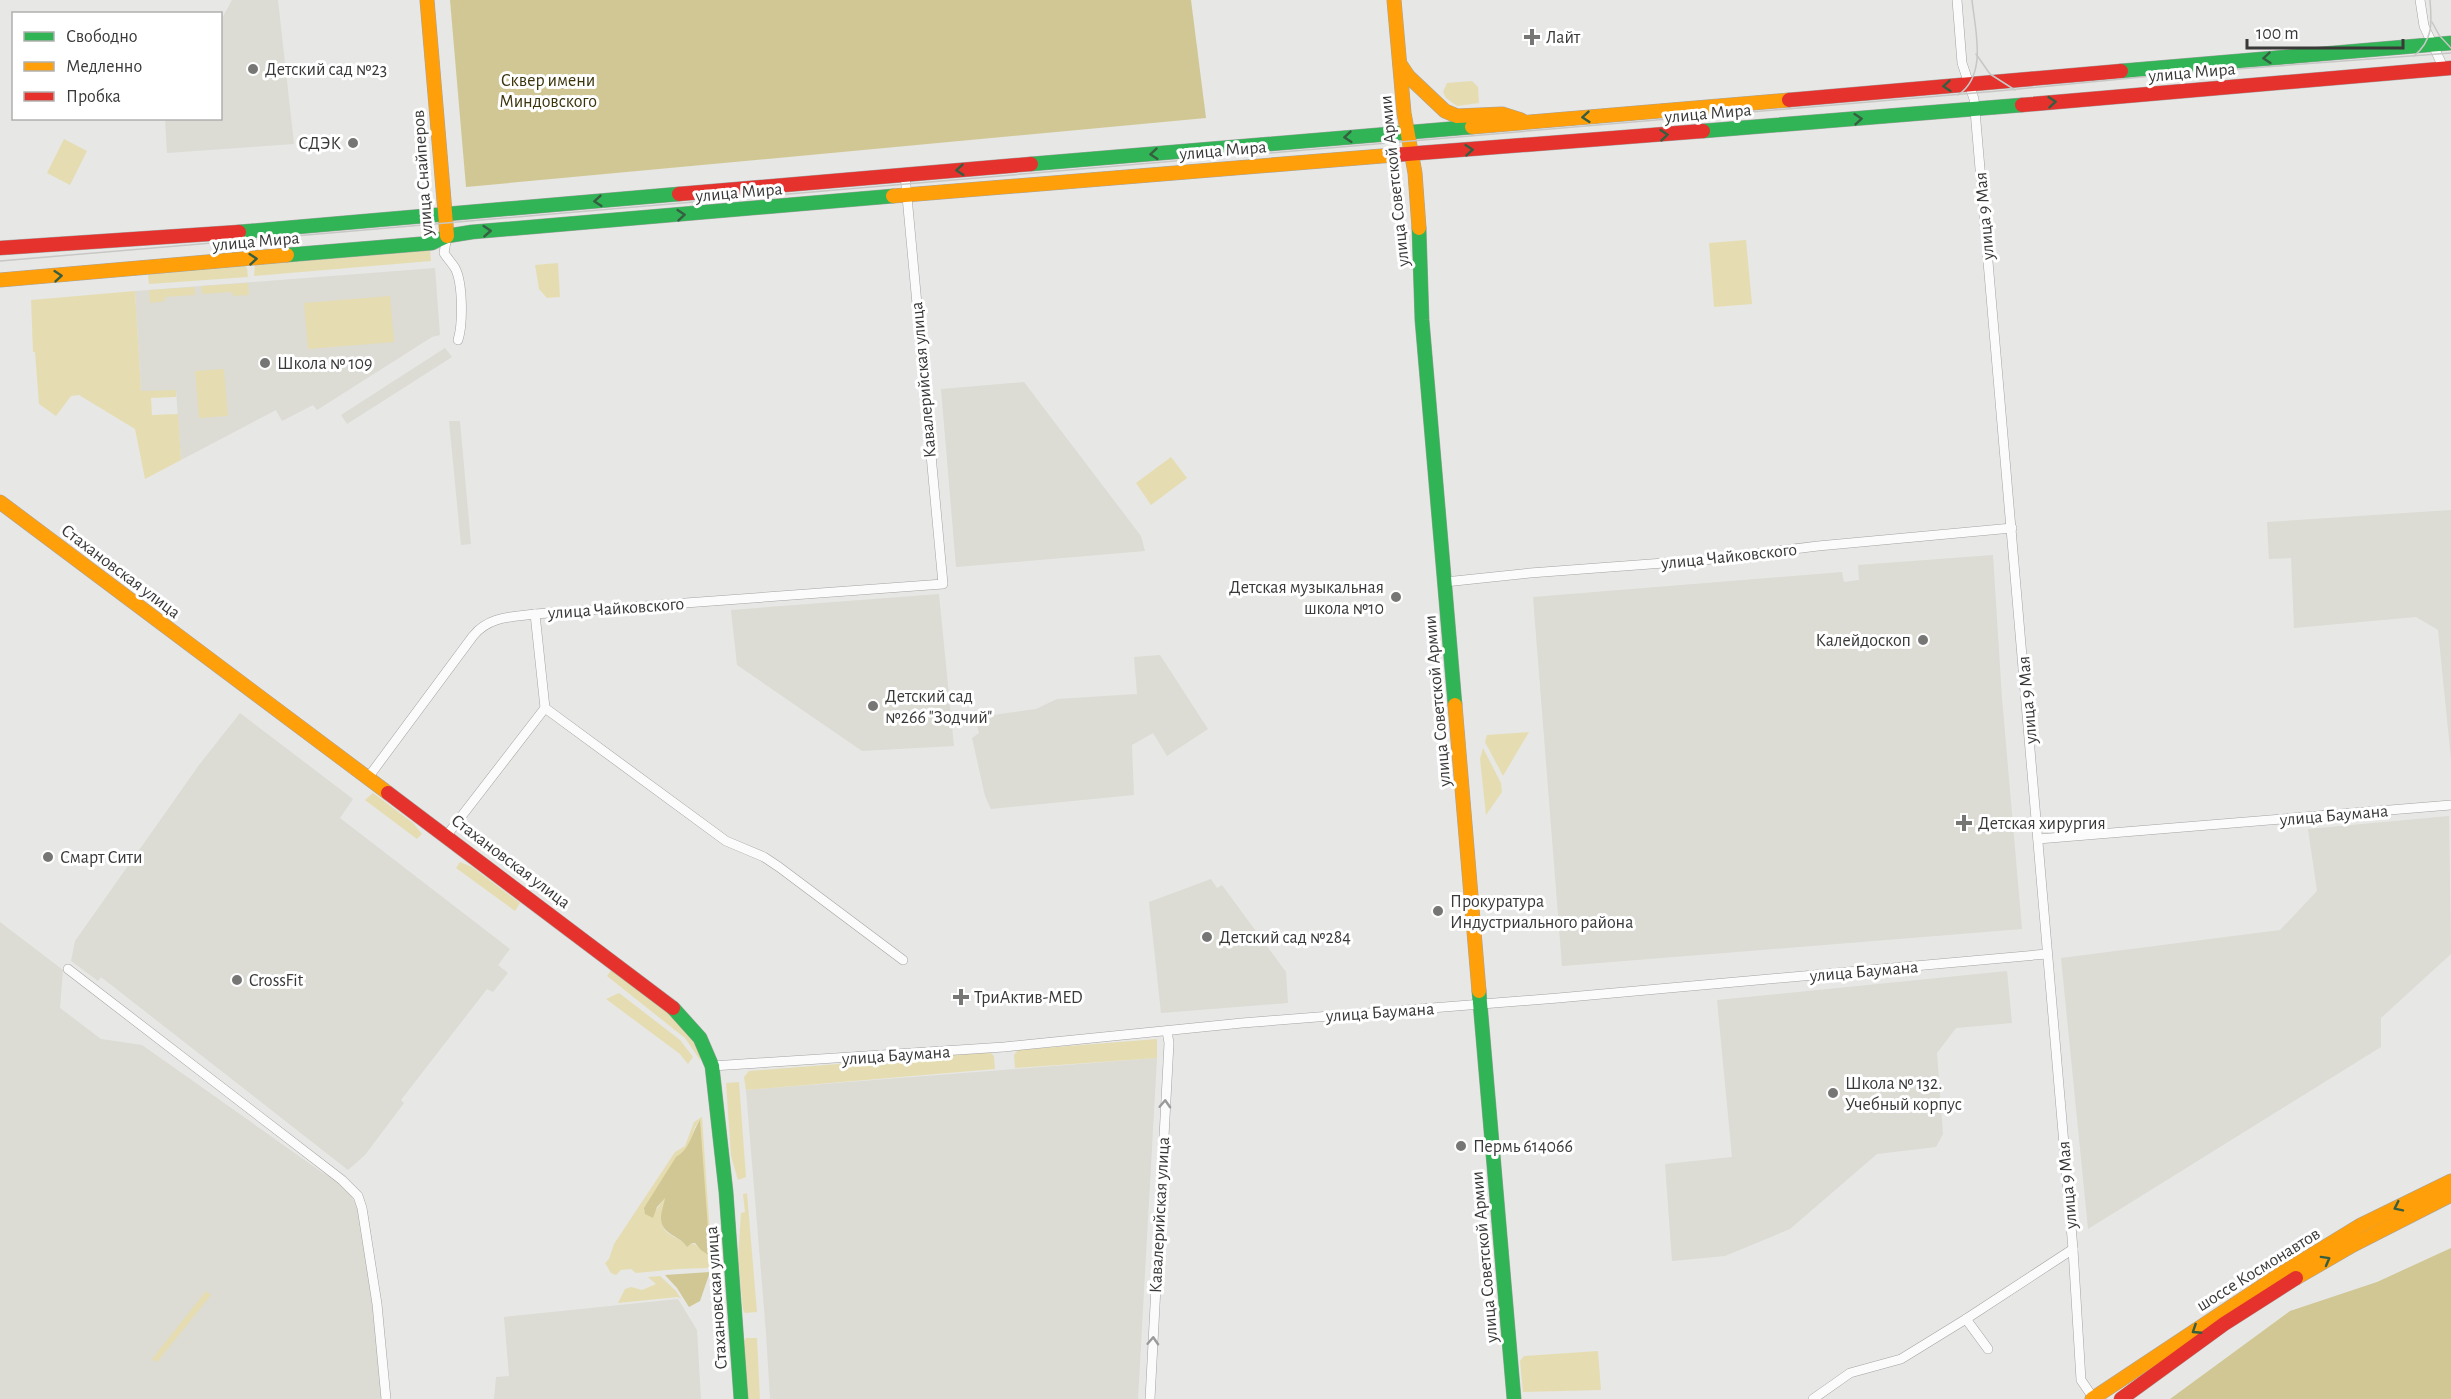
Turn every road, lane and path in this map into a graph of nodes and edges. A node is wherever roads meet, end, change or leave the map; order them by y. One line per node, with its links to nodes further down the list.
1 (427, 0): 16 (main road, улица Снайперов)
2 (1394, 0): 7 (main road, улица Советской Армии)
3 (1957, 0): 9 (street, улица 9 Мая)
4 (2420, 0): 6 (street)
5 (2451, 43): 6 (main road, улица Мира)
6 (2431, 45): 8 (street); 9 (main road, улица Мира, one-way to 9)
7 (1400, 63): 11 (main road); 12 (main road, улица Советской Армии)
8 (2447, 68): 10 (main road, улица Мира, one-way to 8)
9 (1970, 84): 10 (street, улица 9 Мая); 11 (main road, улица Мира, one-way to 11)
10 (1975, 109): 13 (main road, улица Мира, one-way to 10); 22 (street, улица 9 Мая)
11 (1529, 122): 12 (main road, улица Мира)
12 (1406, 132): 13 (main road, улица Советской Армии); 14 (main road, улица Мира, one-way to 14)
13 (1411, 153): 15 (main road, улица Мира); 23 (main road, улица Советской Армии)
14 (905, 175): 15 (street, Кавалерийская улица); 16 (main road, улица Мира, one-way to 16)
15 (907, 195): 17 (main road, улица Мира, one-way to 15); 24 (street, Кавалерийская улица)
16 (445, 213): 17 (main road, улица Снайперов); 18 (main road, улица Мира)
17 (447, 236): 19 (main road, улица Мира, one-way to 17); 20 (street, улица Снайперов)
18 (0, 248)
19 (0, 280)
20 (458, 340)
21 (0, 502): 27 (main road, Стахановская улица)
22 (2012, 528): 23 (street, улица Чайковского); 30 (street, улица 9 Мая)
23 (1445, 582): 34 (main road, улица Советской Армии)
24 (943, 584): 25 (street, улица Чайковского)
25 (536, 614): 26 (street); 27 (street, улица Чайковского)
26 (545, 708): 29 (street); 32 (street)
27 (367, 779): 29 (main road, Стахановская улица)
28 (2451, 805): 30 (street, улица Баумана)
29 (447, 835): 36 (main road, Стахановская улица)
30 (2038, 839): 31 (street, улица 9 Мая)
31 (2047, 954): 34 (street, улица Баумана); 39 (street, улица 9 Мая)
32 (903, 960)
33 (68, 969): 42 (street)
34 (1481, 1004): 35 (street, улица Баумана); 45 (main road, улица Советской Армии)
35 (1167, 1031): 36 (street, улица Баумана); 44 (street, Кавалерийская улица, one-way to 35)
36 (712, 1066): 43 (main road, Стахановская улица)
37 (2451, 1181): 47 (main road, шоссе Космонавтов, one-way to 47)
38 (2451, 1196): 48 (main road, шоссе Космонавтов, one-way to 38)
39 (2073, 1249): 40 (street); 47 (street, улица 9 Мая)
40 (1966, 1319): 41 (street); 46 (street)
41 (1988, 1349)
42 (386, 1399)
43 (741, 1399)
44 (1150, 1399)
45 (1514, 1399)
46 (1813, 1399)
47 (2093, 1399)
48 (2121, 1399)

